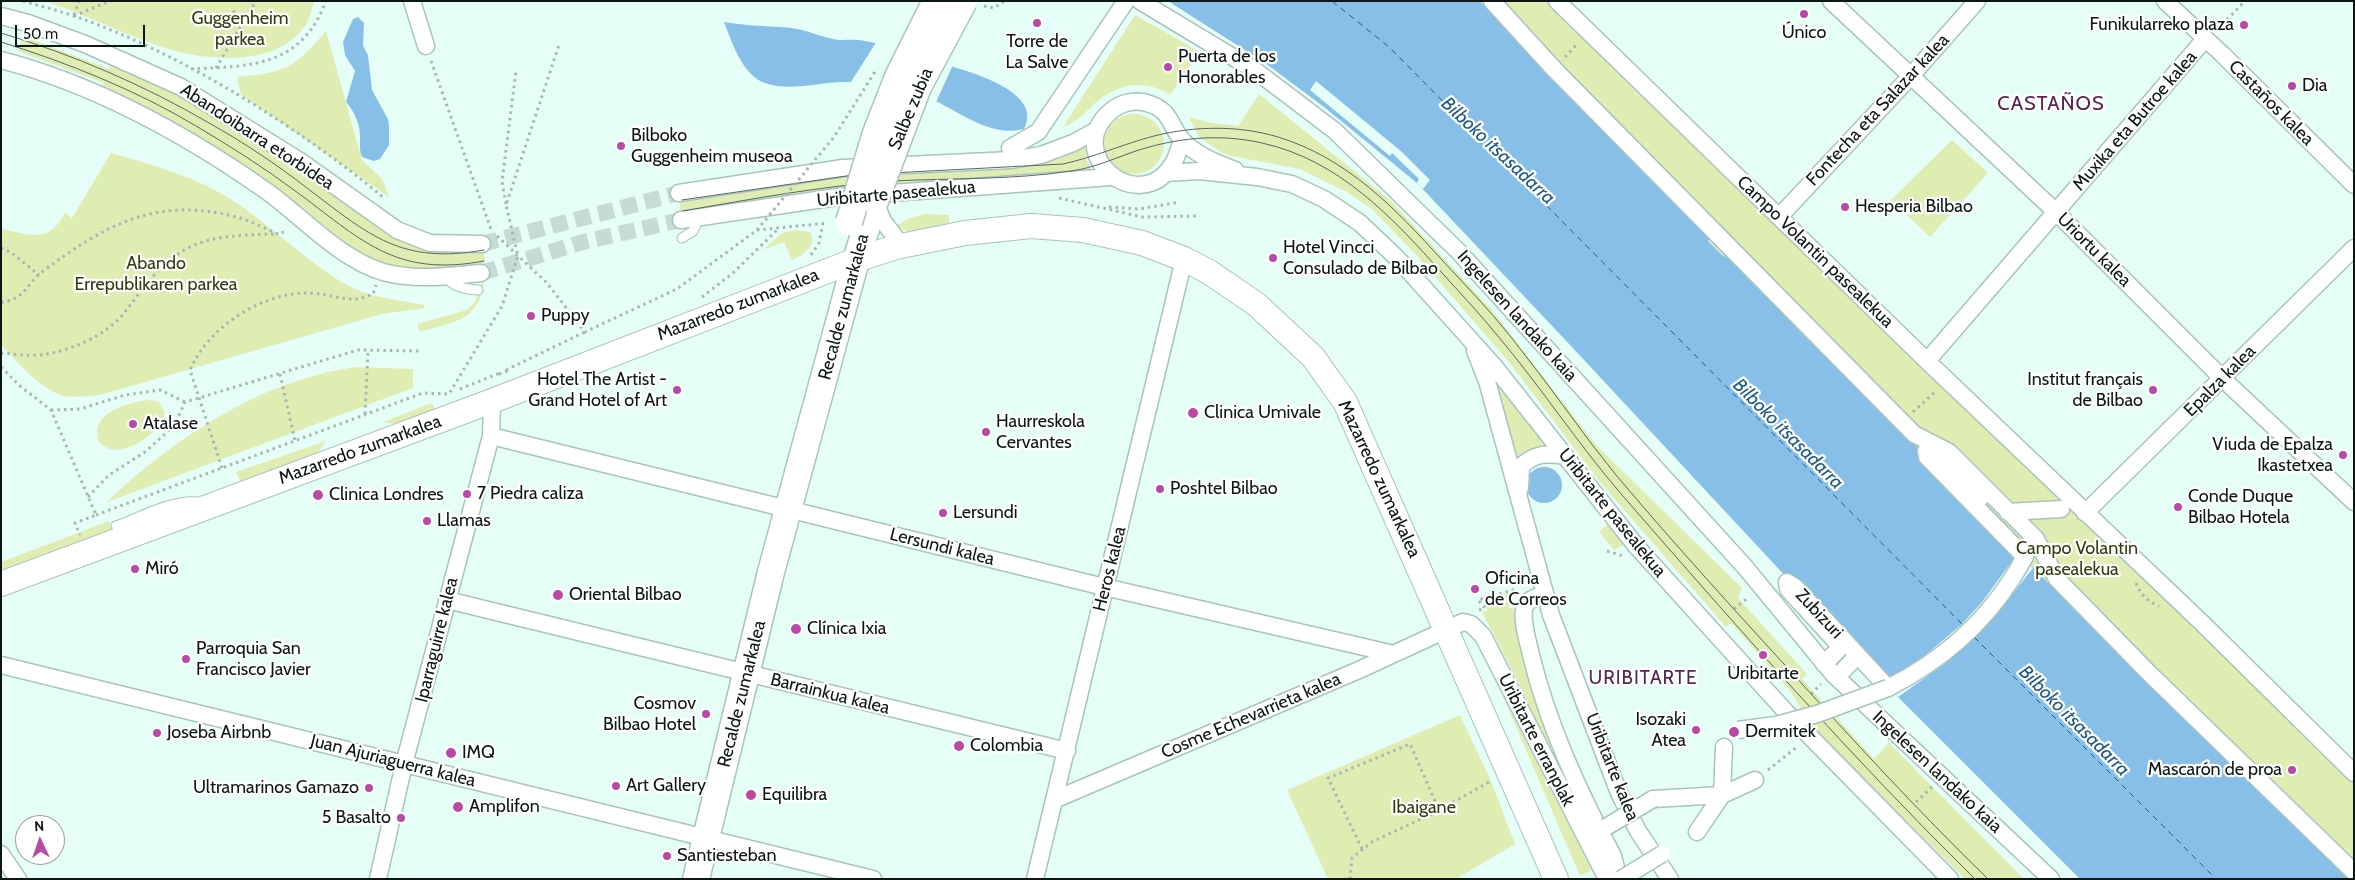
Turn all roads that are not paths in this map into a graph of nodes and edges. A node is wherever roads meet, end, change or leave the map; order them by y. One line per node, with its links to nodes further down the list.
1 (412, 1): 13 (street)
2 (936, 1): 25 (main road, Salbe zubia, bridge)
3 (964, 1): 25 (main road, Salbe zubia, bridge)
4 (1126, 1): 18 (street)
5 (1140, 1): 60 (street, Ingelesen landako kaia)
6 (1492, 1): 44 (street)
7 (1831, 1): 15 (street, Uriortu kalea)
8 (1977, 1): 15 (street, Fontecha eta Salazar kalea)
9 (2165, 1): 12 (street, Castaños kalea)
10 (1565, 4): 27 (street, Campo Volantin pasealekua)
11 (1, 16): 30 (street, Abandoibarra etorbidea)
12 (2212, 34): 22 (street, Castaños kalea); 24 (street, Muxika eta Butroe kalea)
13 (426, 46)
14 (1, 60): 36 (street)
15 (1910, 77): 24 (street, Uriortu kalea); 27 (street, Fontecha eta Salazar kalea)
16 (1097, 130): 17 (street); 20 (street); 23 (street, Uribitarte pasealekua)
17 (1182, 140): 19 (street); 21 (street, Uribitarte pasealekua)
18 (1010, 148)
19 (1166, 174): 20 (street); 21 (street, Uribitarte pasealekua)
20 (1112, 177): 26 (street, Uribitarte pasealekua)
21 (1257, 177): 38 (street, Uribitarte pasealekua)
22 (2354, 185)
23 (679, 193)
24 (2056, 212): 39 (street, Muxika eta Butroe kalea); 40 (street, Uriortu kalea)
25 (856, 216): 31 (street); 34 (main road, Recalde zumarkalea)
26 (700, 217): 28 (street, Uribitarte pasealekua); 29 (lane)
27 (1779, 217): 39 (street, Campo Volantin pasealekua)
28 (681, 220)
29 (682, 238)
30 (482, 244)
31 (902, 246): 33 (main road, Mazarredo zumarkalea); 34 (main road, Mazarredo zumarkalea)
32 (2354, 248): 40 (street, Epalza kalea)
33 (1184, 258): 54 (street, Heros kalea); 57 (main road, Mazarredo zumarkalea)
34 (847, 263): 41 (main road, Mazarredo zumarkalea); 49 (main road, Recalde zumarkalea)
35 (481, 273): 36 (street)
36 (444, 276): 37 (lane)
37 (478, 290)
38 (1473, 344): 43 (street, Uribitarte pasealekua); 47 (street, Uribitarte kalea)
39 (1926, 361): 51 (street, Campo Volantin pasealekua)
40 (2223, 379): 45 (street, Uriortu kalea); 51 (street, Epalza kalea)
41 (492, 401): 42 (street, Iparraguirre kalea); 46 (main road, Mazarredo zumarkalea)
42 (491, 436): 49 (street, Lersundi kalea); 56 (street, Iparraguirre kalea)
43 (1565, 456): 47 (street, Uribitarte kalea); 87 (street, Uribitarte pasealekua)
44 (1983, 495): 50 (street); 64 (street)
45 (2354, 502)
46 (212, 505): 52 (lane); 53 (main road, Mazarredo zumarkalea)
47 (1520, 506): 55 (street, Uribitarte kalea)
48 (2061, 509): 50 (street)
49 (789, 510): 54 (street, Lersundi kalea); 62 (main road, Recalde zumarkalea)
50 (2008, 512): 78 (street)
51 (2085, 513): 69 (street, Campo Volantin pasealekua)
52 (116, 526)
53 (3, 583)
54 (1105, 587): 58 (street, Lersundi kalea); 67 (street, Heros kalea)
55 (1544, 594): 73 (street, Uribitarte erranplak); 86 (street, Uribitarte kalea)
56 (448, 600): 62 (street, Barrainkua kalea); 68 (street, Iparraguirre kalea)
57 (1446, 630): 58 (street, Cosme Echevarrieta kalea); 79 (street, Uribitarte erranplak); 85 (main road, Mazarredo zumarkalea)
58 (1394, 654): 72 (street, Cosme Echevarrieta kalea)
59 (1854, 659): 63 (street)
60 (1824, 664): 63 (street, Ingelesen landako kaia); 64 (street, Zubizuri)
61 (1, 665): 68 (street, Juan Ajuriaguerra kalea)
62 (746, 674): 67 (street, Barrainkua kalea); 75 (main road, Recalde zumarkalea)
63 (1837, 677): 88 (street, Ingelesen landako kaia)
64 (1888, 688): 65 (street, bridge)
65 (1738, 730)
66 (1724, 746): 71 (street)
67 (1067, 751): 72 (street, Heros kalea)
68 (404, 764): 75 (street, Juan Ajuriaguerra kalea); 81 (street, Iparraguirre kalea)
69 (2354, 773)
70 (1755, 780): 71 (street)
71 (1722, 795): 73 (street, bridge); 74 (street)
72 (1054, 800): 84 (street, Heros kalea)
73 (1603, 829): 79 (street, Uribitarte erranplak)
74 (1697, 832)
75 (706, 838): 82 (main road, Recalde zumarkalea); 83 (street, Juan Ajuriaguerra kalea)
76 (1, 854): 80 (street)
77 (1662, 854): 79 (street, bridge)
78 (2354, 872)
79 (1616, 878)
80 (18, 879)
81 (378, 879)
82 (696, 879)
83 (873, 879)
84 (1035, 879)
85 (1556, 879)
86 (1670, 879)
87 (1950, 879)
88 (2051, 879)

